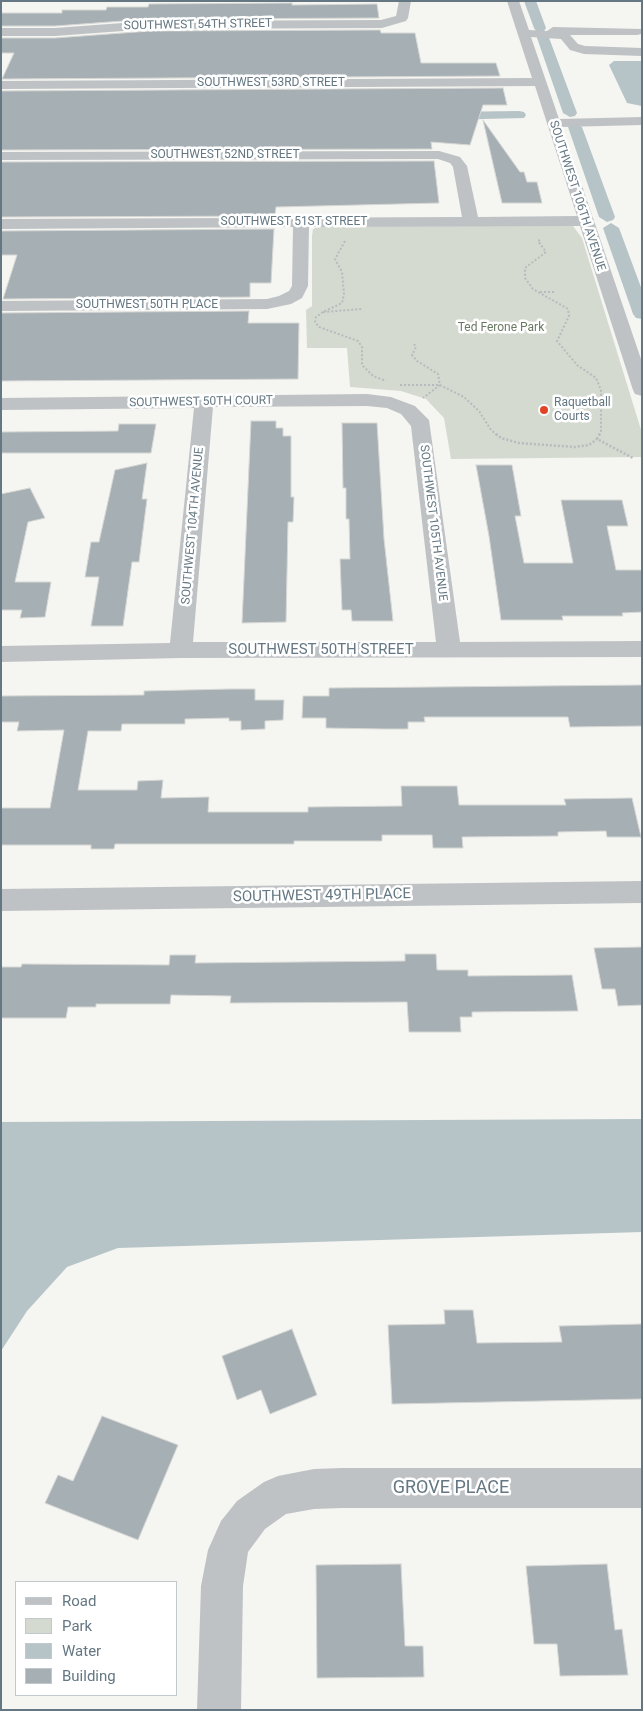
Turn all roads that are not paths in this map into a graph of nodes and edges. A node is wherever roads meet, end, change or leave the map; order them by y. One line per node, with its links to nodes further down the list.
1 (405, 1): 4 (street, SOUTHWEST 54TH STREET)
2 (513, 1): 5 (street, SOUTHWEST 106TH AVENUE)
3 (637, 31): 5 (street)
4 (1, 32)
5 (524, 32): 6 (street); 7 (street, SOUTHWEST 106TH AVENUE)
6 (642, 52)
7 (540, 82): 8 (street, SOUTHWEST 53RD STREET); 10 (street, SOUTHWEST 106TH AVENUE)
8 (1, 85)
9 (642, 121): 11 (street)
10 (553, 123): 11 (street); 15 (street, SOUTHWEST 106TH AVENUE)
11 (594, 123): 12 (street)
12 (642, 134)
13 (1, 156): 14 (street, SOUTHWEST 52ND STREET)
14 (471, 221): 15 (street, SOUTHWEST 51ST STREET); 16 (street, SOUTHWEST 51ST STREET)
15 (586, 221): 19 (street, SOUTHWEST 106TH AVENUE)
16 (301, 222): 17 (street, SOUTHWEST 51ST STREET); 18 (street, SOUTHWEST 50TH PLACE)
17 (1, 224)
18 (1, 306)
19 (633, 338): 20 (street, SOUTHWEST 106TH AVENUE)
20 (642, 390)
21 (204, 402): 22 (street, SOUTHWEST 50TH COURT); 23 (street, SOUTHWEST 50TH COURT); 26 (street, SOUTHWEST 104TH AVENUE)
22 (1, 404)
23 (401, 406): 24 (street, SOUTHWEST 105TH AVENUE)
24 (449, 649): 25 (street, SOUTHWEST 50TH STREET); 26 (street, SOUTHWEST 50TH STREET)
25 (642, 649)
26 (181, 650): 27 (street, SOUTHWEST 50TH STREET)
27 (1, 654)
28 (642, 892): 29 (street, SOUTHWEST 49TH PLACE)
29 (1, 900)
30 (642, 1488): 31 (street, GROVE PLACE)
31 (219, 1710)

